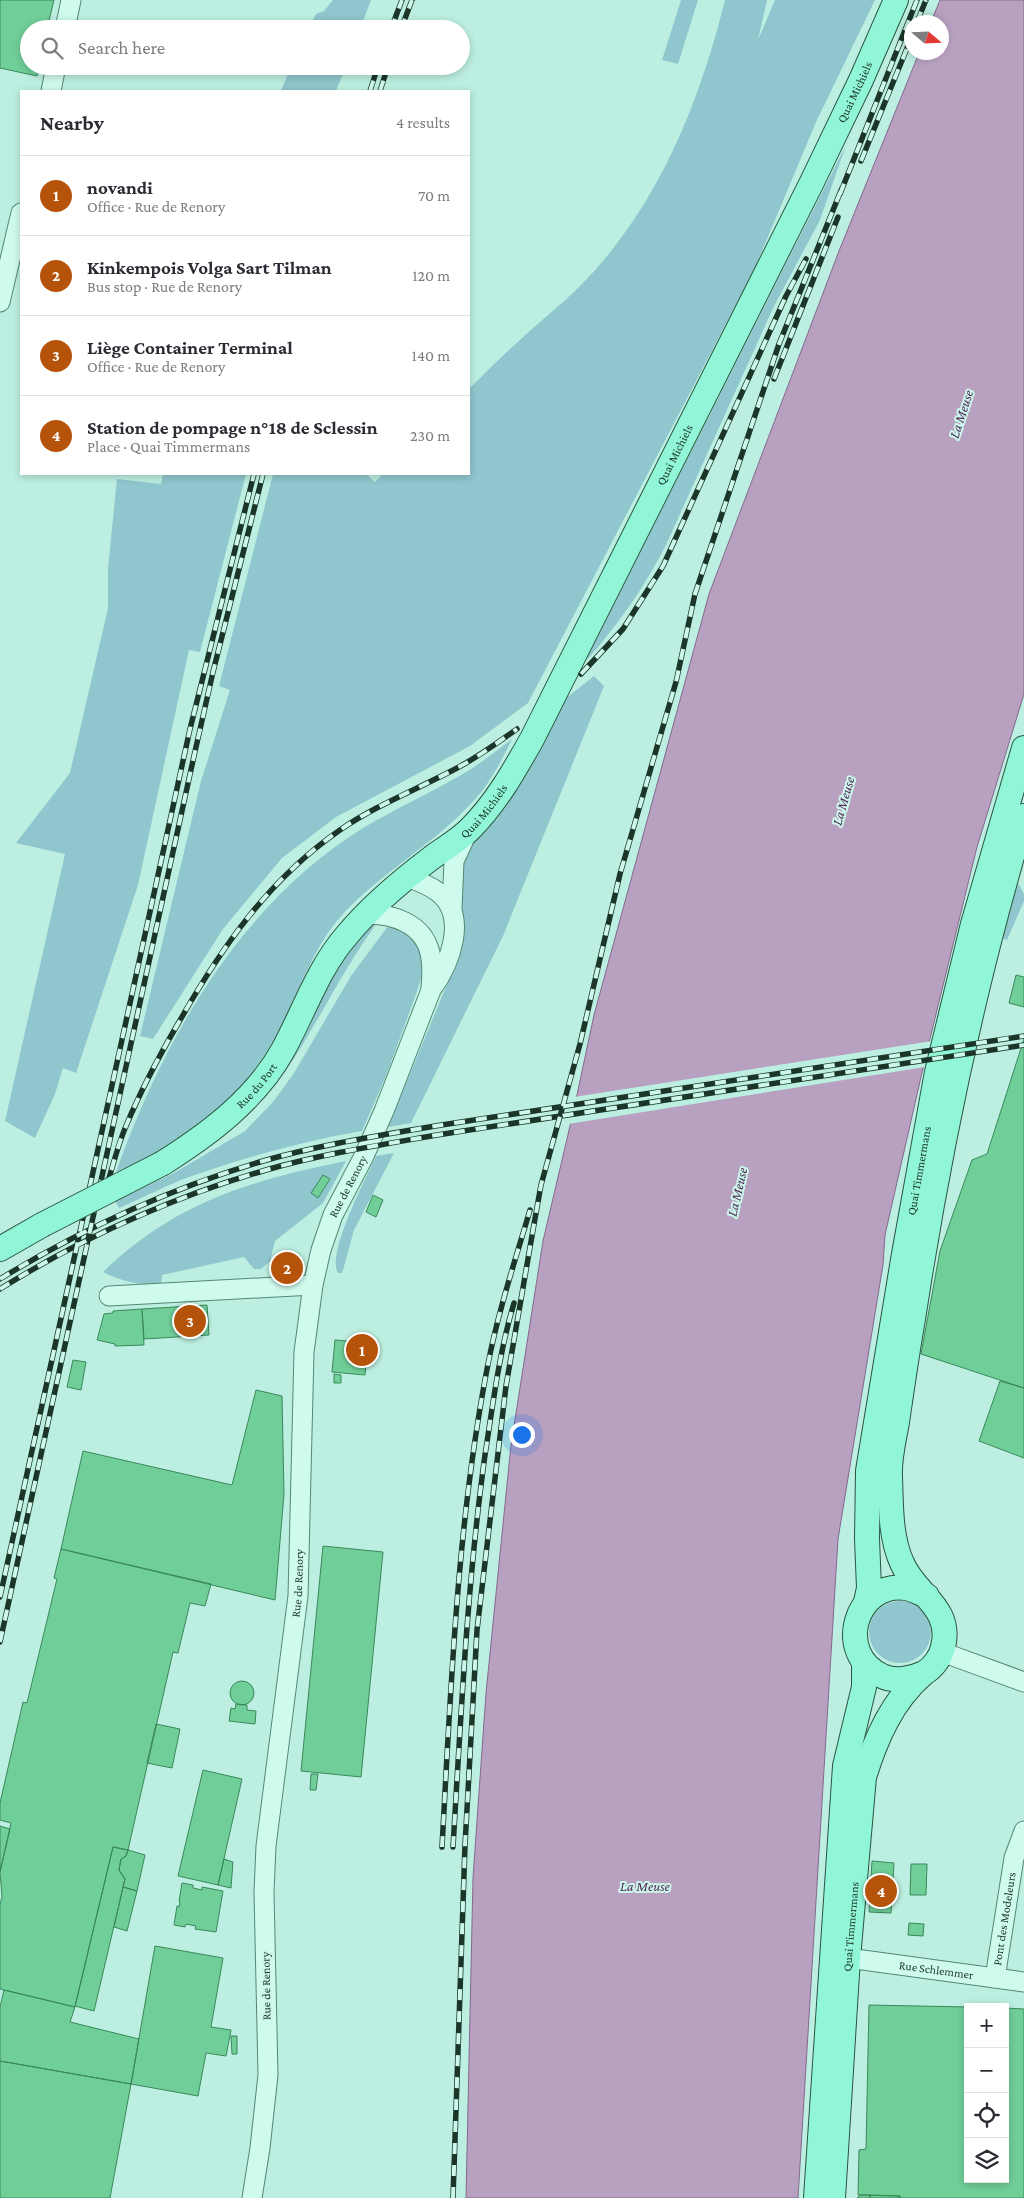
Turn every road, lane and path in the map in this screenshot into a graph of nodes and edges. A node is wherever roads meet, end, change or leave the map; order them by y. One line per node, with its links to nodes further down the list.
1 (71, 0): 3 (street)
2 (896, 0): 10 (main road, Quai Michiels)
3 (67, 20)
4 (54, 75): 5 (street)
5 (51, 90)
6 (20, 217): 7 (street)
7 (1, 295)
8 (1024, 748): 21 (main road, Quai Timmermans)
9 (1024, 816): 11 (main road, Quai Timmermans)
10 (468, 831): 12 (main road, Quai Michiels); 13 (street, Rue de Renory)
11 (1018, 860): 20 (main road, Quai Timmermans)
12 (403, 881): 13 (street); 14 (main road, Rue du Port); 15 (street, Rue de Renory)
13 (452, 909): 16 (street, Rue de Renory)
14 (366, 914): 15 (street, Rue de Renory); 17 (main road, Rue du Port, bridge)
15 (406, 922): 16 (street, Rue de Renory)
16 (431, 990): 18 (street, Rue de Renory)
17 (0, 1249)
18 (313, 1285): 19 (street); 31 (street, Rue de Renory)
19 (108, 1296)
20 (927, 1596): 21 (main road); 22 (main road)
21 (866, 1602): 23 (main road)
22 (942, 1652): 24 (main road); 25 (street)
23 (864, 1664): 24 (main road); 30 (main road, Quai Timmermans)
24 (925, 1672): 27 (main road, Quai Timmermans)
25 (1024, 1682)
26 (1024, 1831): 28 (street, Pont des Modeleurs)
27 (848, 1958): 28 (street, Rue Schlemmer); 30 (main road, Quai Timmermans)
28 (995, 1978): 29 (street, Rue Schlemmer)
29 (1024, 1982)
30 (830, 2197)
31 (252, 2198)

